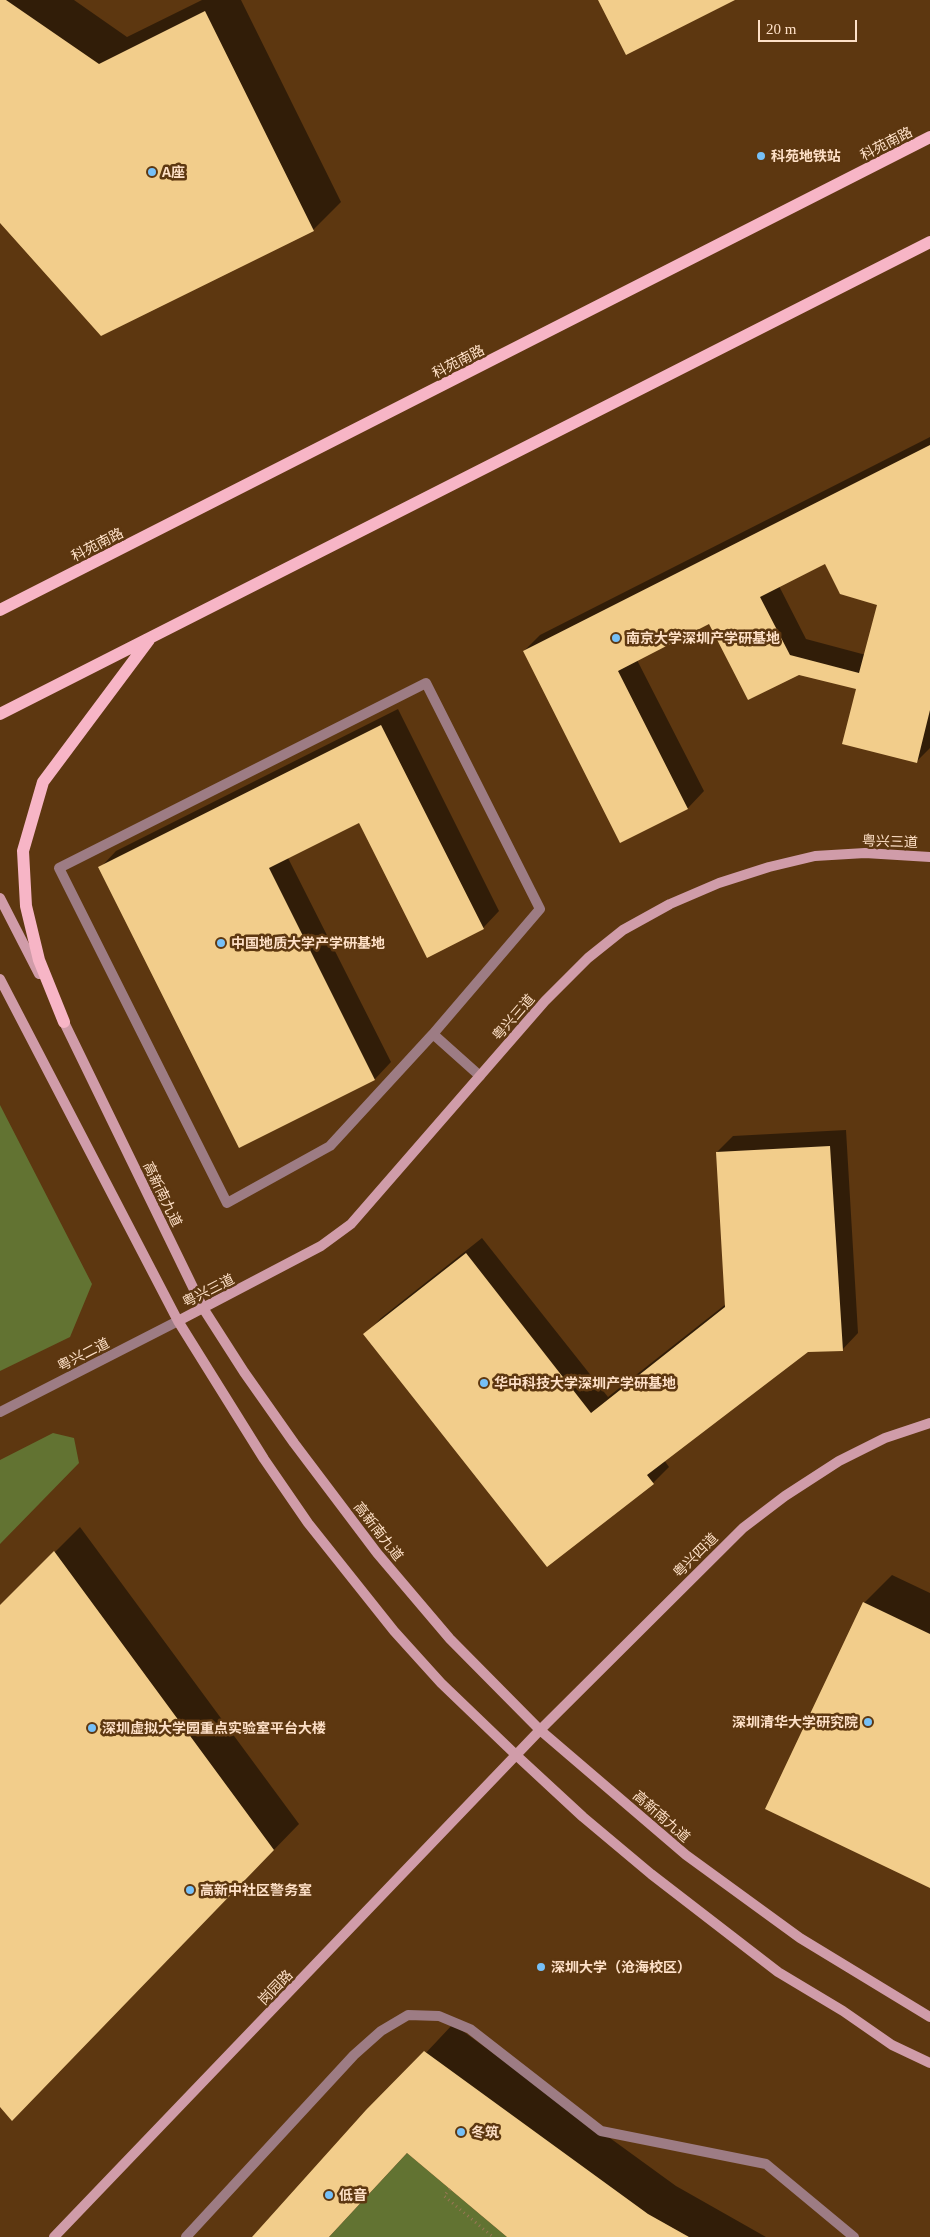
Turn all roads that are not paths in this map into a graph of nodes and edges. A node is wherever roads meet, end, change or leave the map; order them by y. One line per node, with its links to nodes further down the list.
1 (930, 138): 3 (main road, 科苑南路)
2 (930, 242): 4 (main road)
3 (0, 610)
4 (151, 637): 5 (main road); 9 (main road)
5 (0, 714)
6 (930, 857): 11 (street, 粤兴三道)
7 (0, 898): 9 (street, 高新南九道)
8 (0, 979): 13 (street)
9 (64, 1022): 12 (street, 高新南九道)
10 (433, 1034): 10 (street); 11 (street)
11 (480, 1076): 12 (street, 粤兴三道)
12 (203, 1308): 13 (street, 粤兴三道); 16 (street, 高新南九道)
13 (178, 1321): 14 (street, 粤兴二道); 17 (street)
14 (0, 1412)
15 (930, 1423): 16 (street, 粤兴四道)
16 (540, 1730): 17 (street, 粤兴四道); 18 (street, 高新南九道)
17 (516, 1755): 19 (street); 20 (street, 岗园路)
18 (930, 2017)
19 (930, 2063)
20 (54, 2237)
21 (186, 2237): 22 (street)
22 (854, 2237)

